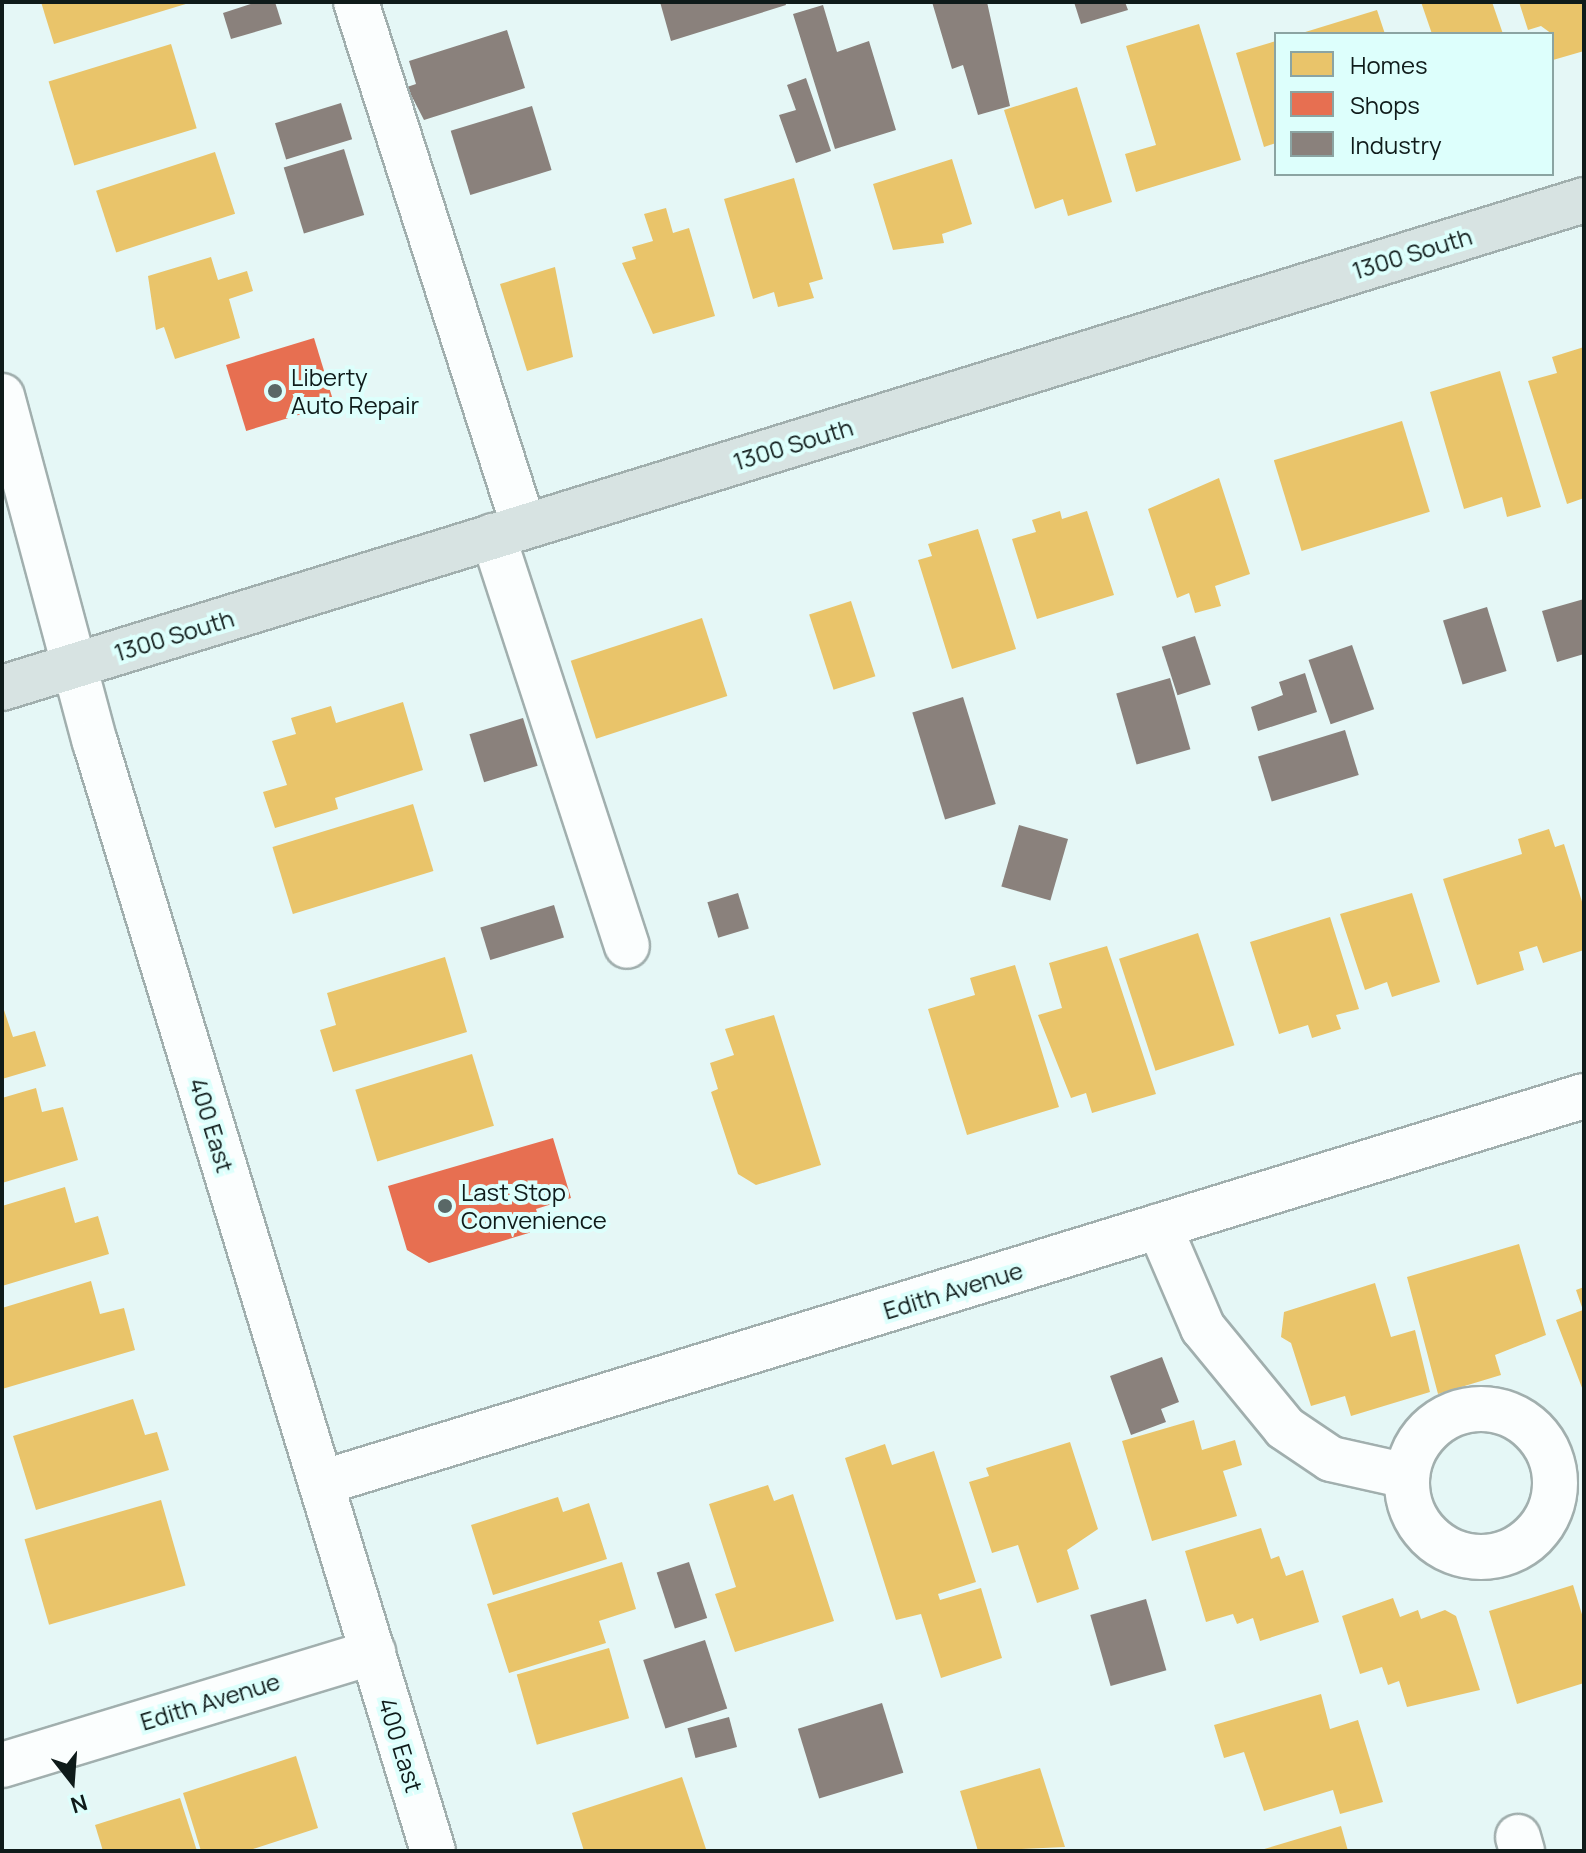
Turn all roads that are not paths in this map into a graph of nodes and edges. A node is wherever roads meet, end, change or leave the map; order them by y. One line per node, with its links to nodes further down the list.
1 (356, 2): 4 (street)
2 (1584, 200): 4 (main road, 1300 South)
3 (2, 396): 5 (street, 400 East)
4 (509, 531): 5 (main road, 1300 South); 7 (street)
5 (76, 665): 6 (main road, 1300 South); 11 (street, 400 East)
6 (2, 688)
7 (627, 946)
8 (1584, 1096): 9 (street, Edith Avenue)
9 (1159, 1226): 10 (street); 11 (street, Edith Avenue)
10 (1407, 1476): 12 (street); 12 (street)
11 (321, 1483): 13 (street, 400 East)
12 (1569, 1494)
13 (373, 1652): 14 (street, Edith Avenue); 15 (street, 400 East)
14 (2, 1765)
15 (433, 1851)

